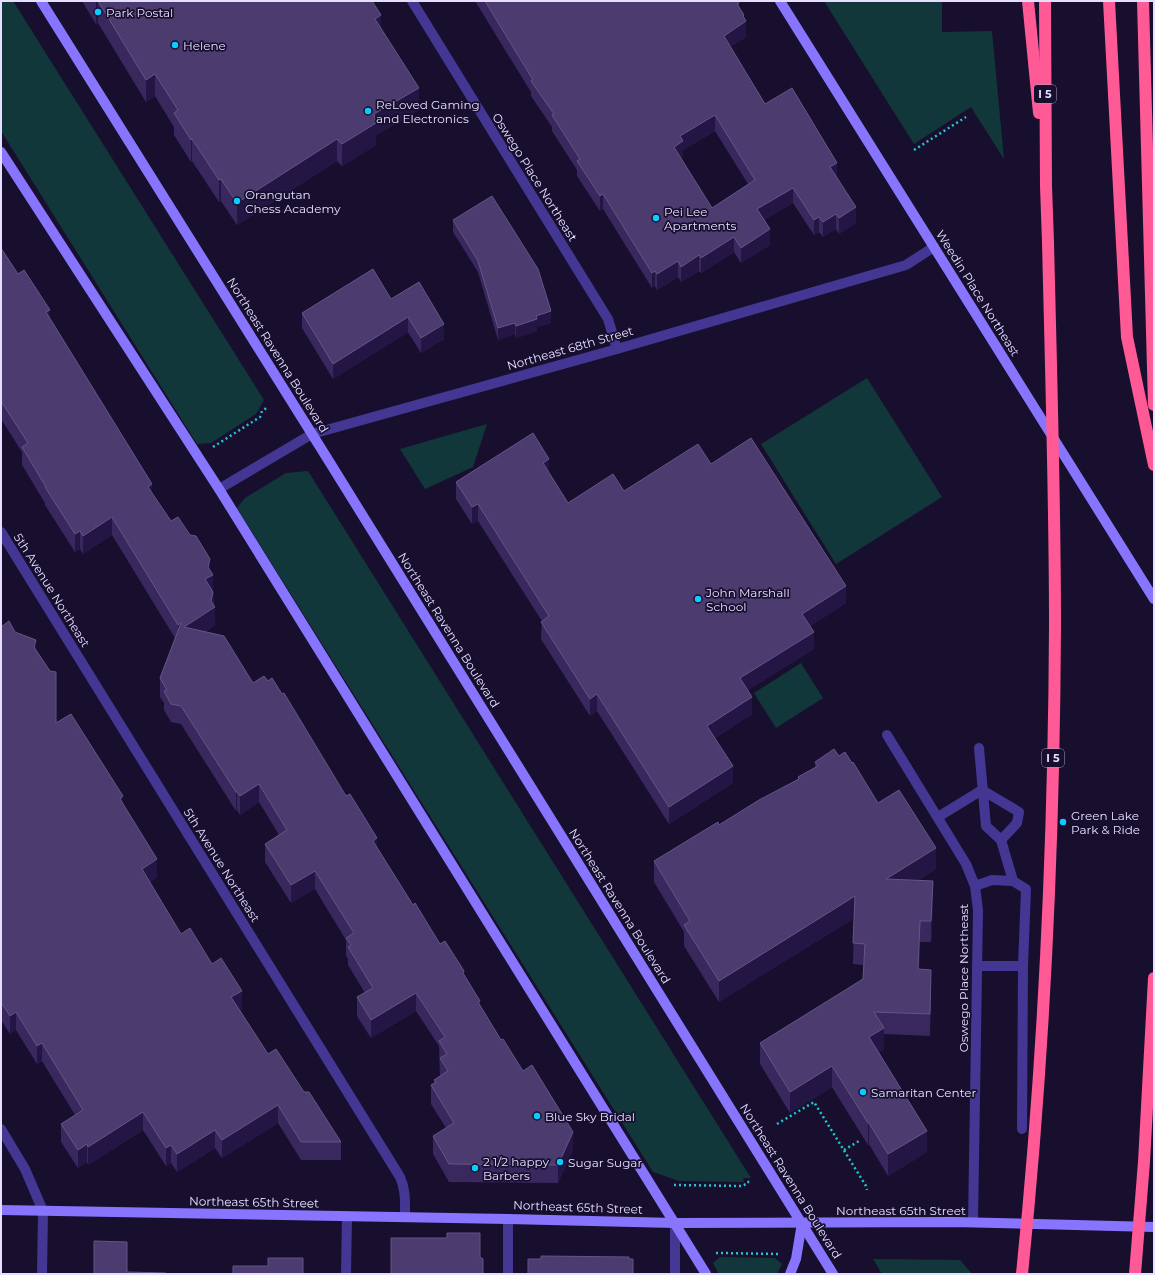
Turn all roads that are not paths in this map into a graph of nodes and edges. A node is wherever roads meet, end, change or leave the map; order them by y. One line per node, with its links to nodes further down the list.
1 (41, 1): 14 (main road, Northeast Ravenna Boulevard)
2 (412, 1): 11 (street, Oswego Place Northeast)
3 (780, 1): 10 (main road, Weedin Place Northeast)
4 (1028, 1): 9 (highway)
5 (1045, 1): 9 (highway, I 5)
6 (1109, 1): 15 (highway)
7 (1143, 1): 12 (highway)
8 (1, 152): 16 (main road)
9 (1046, 186): 47 (highway, I 5, bridge)
10 (934, 247): 11 (street, Northeast 68th Street); 18 (main road, Weedin Place Northeast)
11 (617, 349): 14 (street, Northeast 68th Street)
12 (1153, 378): 13 (highway)
13 (1154, 405)
14 (312, 434): 16 (street, Northeast 68th Street); 38 (main road, Northeast Ravenna Boulevard)
15 (1154, 465)
16 (219, 490): 37 (main road)
17 (1, 532): 34 (street, 5th Avenue Northeast)
18 (1154, 599)
19 (887, 735): 22 (street, Oswego Place Northeast)
20 (979, 748): 21 (street)
21 (982, 790): 22 (street); 23 (street); 23 (street)
22 (938, 817): 25 (street, Oswego Place Northeast)
23 (1001, 840): 24 (street)
24 (1013, 881): 25 (street); 27 (street)
25 (975, 886): 26 (street, Oswego Place Northeast)
26 (977, 966): 27 (street); 36 (street, Oswego Place Northeast)
27 (1023, 966): 30 (street)
28 (1154, 978): 48 (highway, bridge)
29 (1, 1129): 32 (street)
30 (1022, 1129)
31 (1, 1210): 32 (main road, Northeast 65th Street)
32 (43, 1211): 33 (main road, Northeast 65th Street); 40 (street)
33 (347, 1216): 34 (main road, Northeast 65th Street); 41 (street)
34 (405, 1217): 35 (main road, Northeast 65th Street)
35 (508, 1218): 37 (main road, Northeast 65th Street); 42 (street)
36 (973, 1222): 38 (main road, Northeast 65th Street); 39 (main road, Northeast 65th Street)
37 (674, 1223): 38 (main road, Northeast 65th Street); 43 (street); 44 (main road)
38 (802, 1223): 45 (main road); 46 (main road, Northeast Ravenna Boulevard)
39 (1154, 1227)
40 (42, 1274)
41 (346, 1274)
42 (508, 1274)
43 (675, 1274)
44 (706, 1274)
45 (790, 1274)
46 (833, 1274)
47 (1022, 1274)
48 (1135, 1274)

